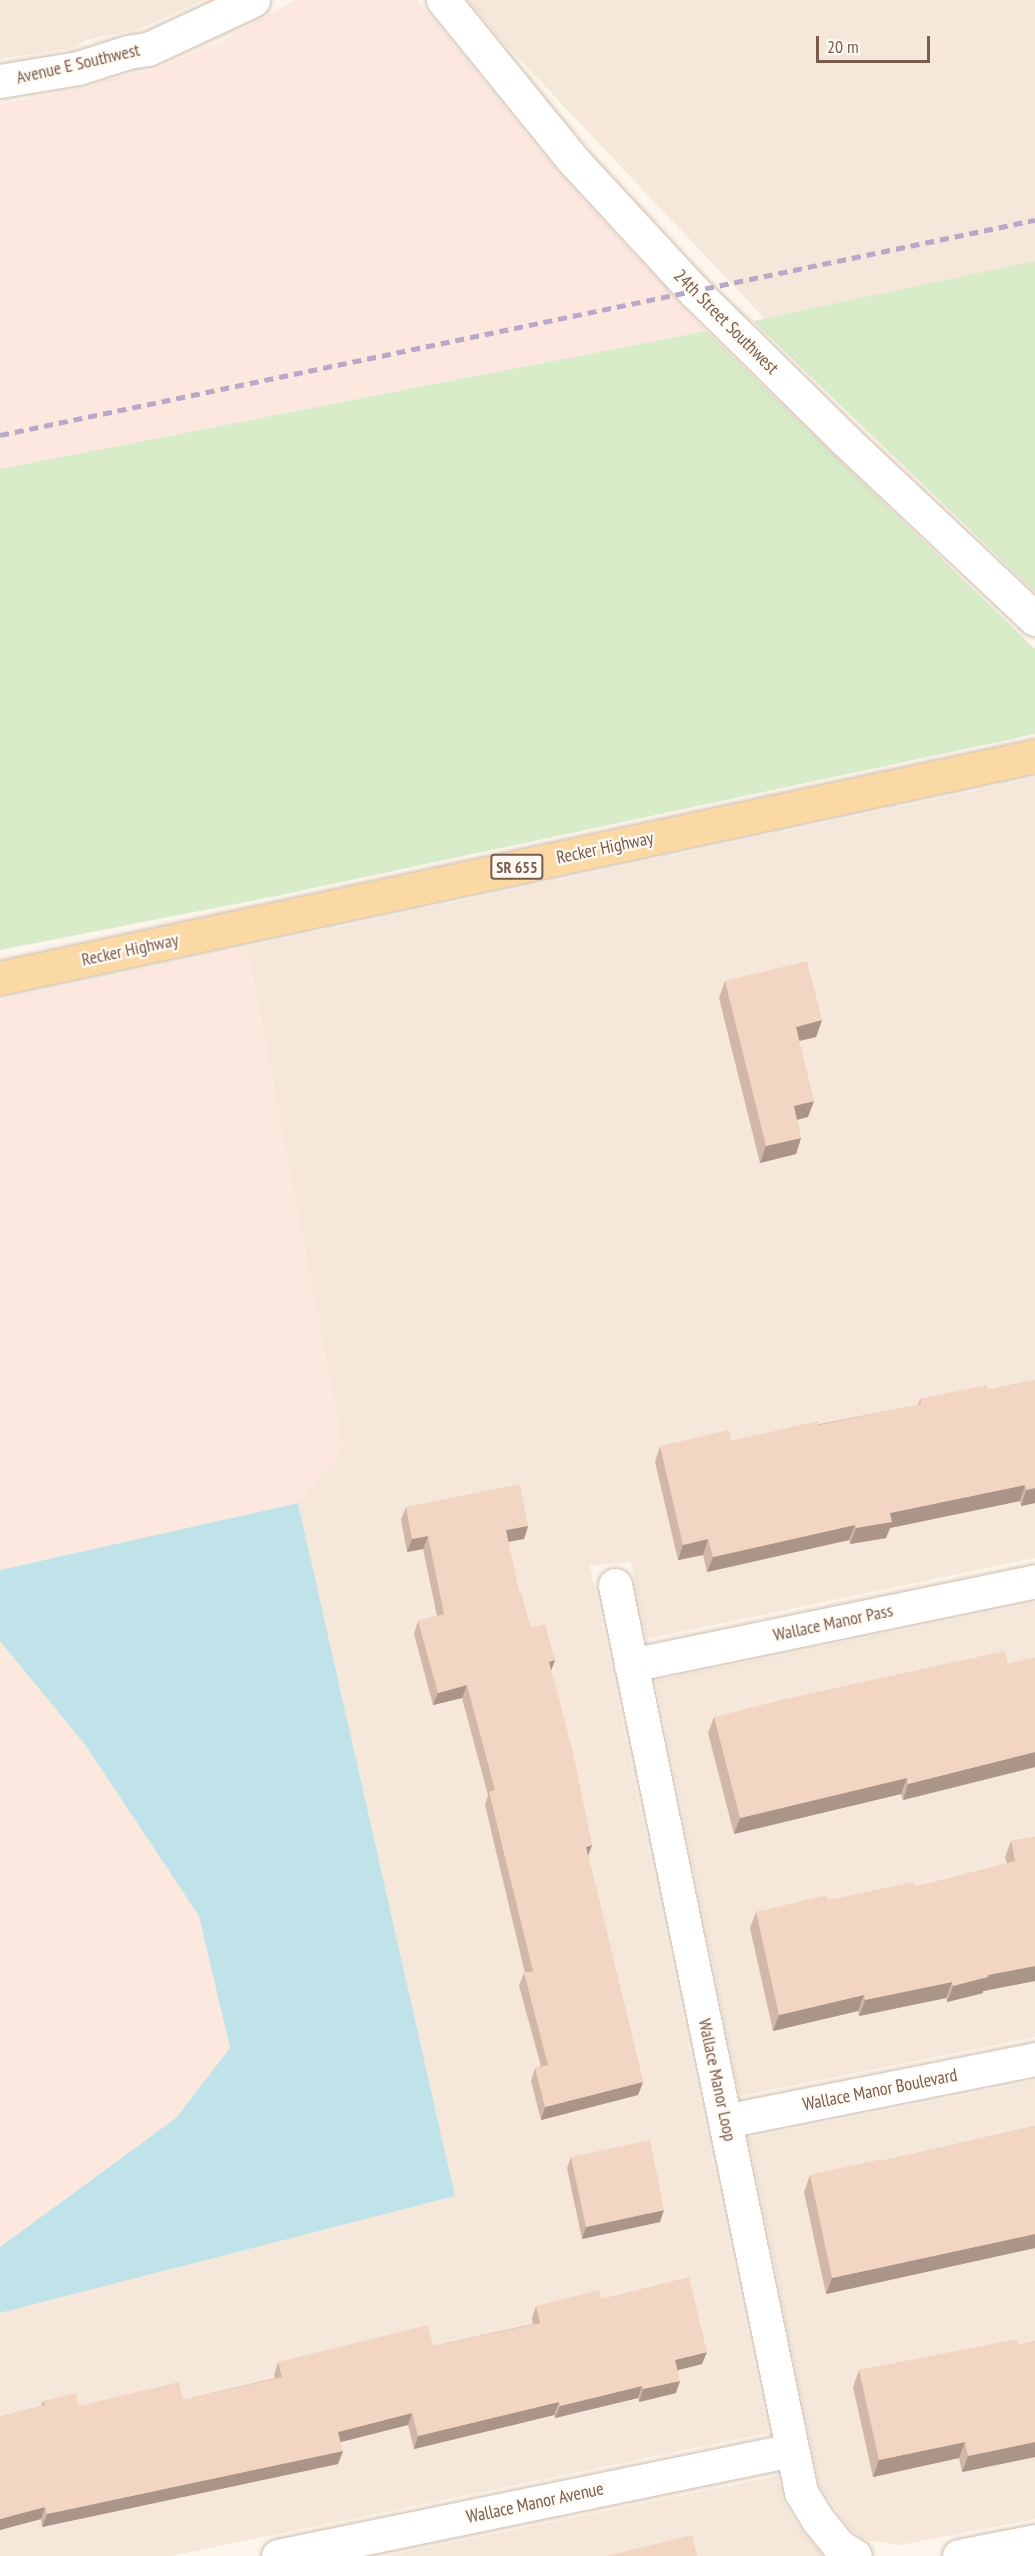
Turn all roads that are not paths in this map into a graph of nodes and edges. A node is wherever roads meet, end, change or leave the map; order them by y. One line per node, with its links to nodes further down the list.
1 (253, 0): 3 (street, Avenue E Southwest)
2 (442, 0): 4 (street, 24th Street Southwest)
3 (0, 81)
4 (1035, 619)
5 (1035, 756): 6 (main road, Recker Highway / SR 655)
6 (0, 978)
7 (1035, 1581): 9 (street, Wallace Manor Pass)
8 (615, 1585): 9 (street, Wallace Manor Loop)
9 (631, 1665): 11 (street, Wallace Manor Loop)
10 (1035, 2059): 11 (street, Wallace Manor Boulevard)
11 (725, 2121): 12 (street, Wallace Manor Loop)
12 (792, 2450): 14 (street, Wallace Manor Avenue); 15 (street, Wallace Manor Loop)
13 (1035, 2541): 16 (street)
14 (278, 2556)
15 (855, 2556)
16 (959, 2556)

